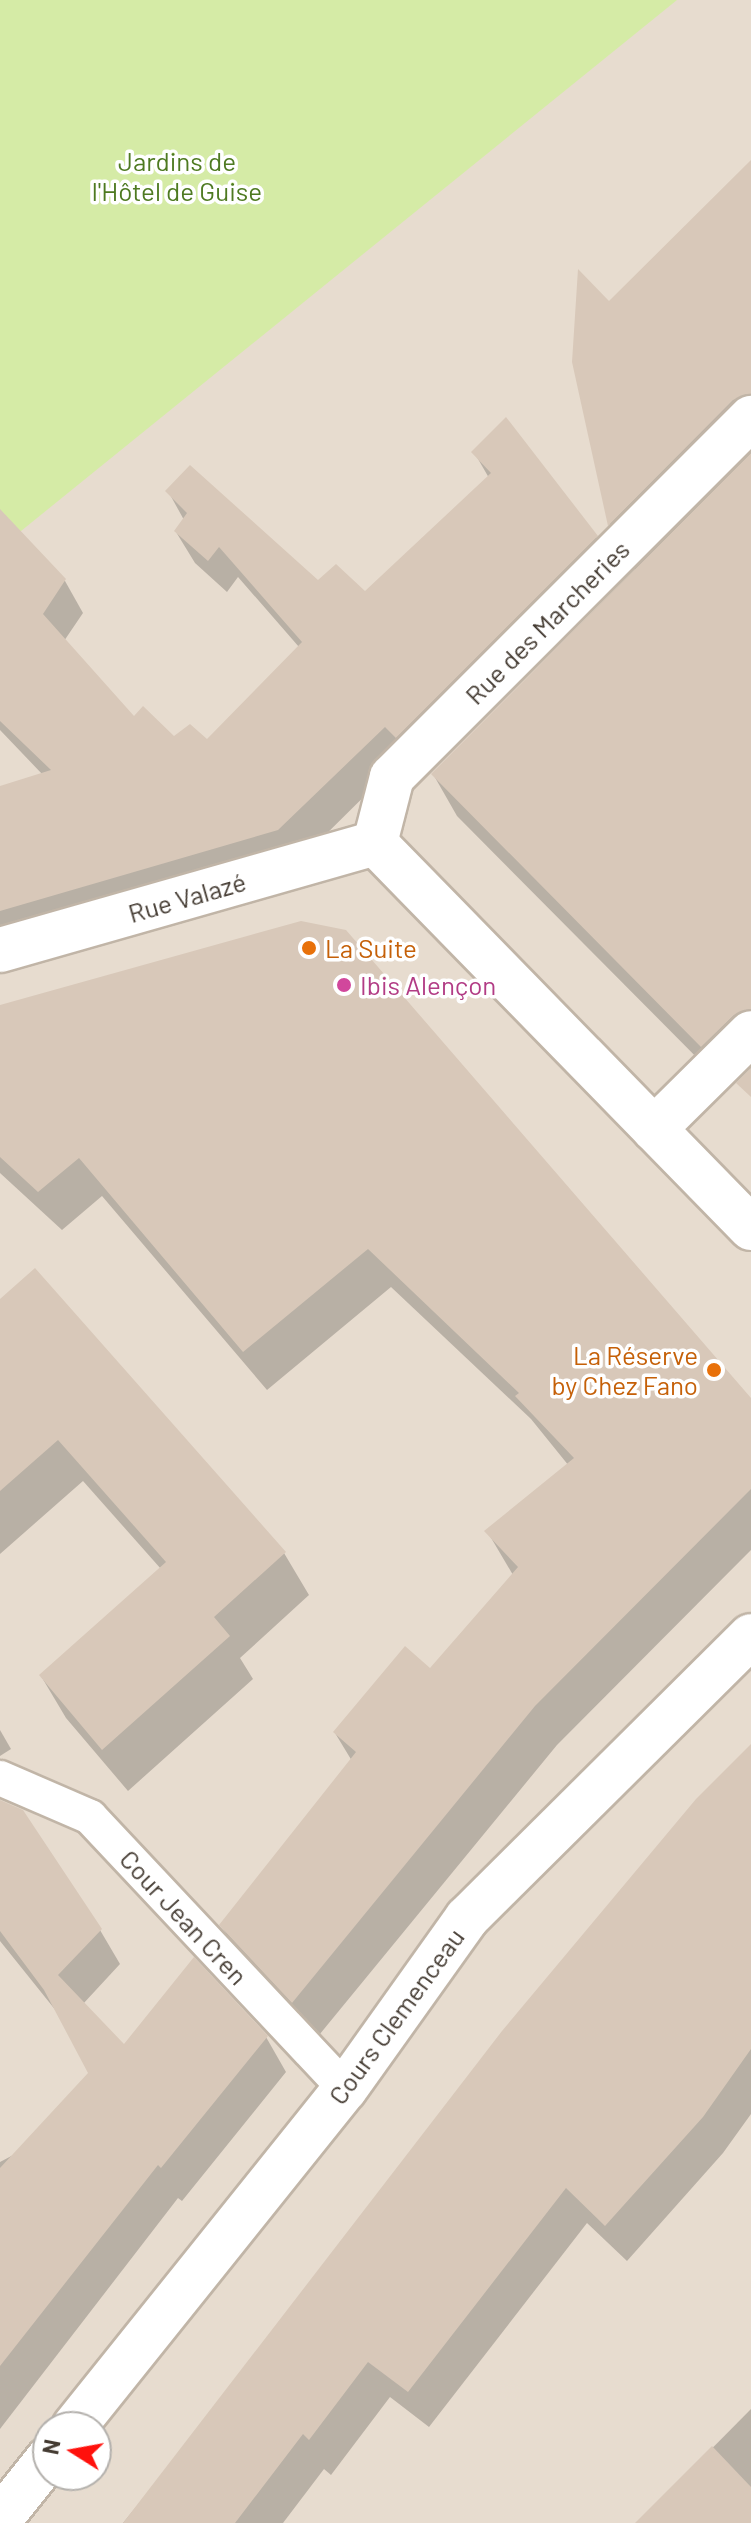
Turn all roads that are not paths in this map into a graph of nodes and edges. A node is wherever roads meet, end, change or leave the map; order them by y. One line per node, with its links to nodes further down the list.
1 (751, 418): 2 (street, Rue des Marcheries)
2 (375, 843): 3 (street, Rue Valazé); 5 (street)
3 (0, 950)
4 (751, 1033): 5 (street)
5 (654, 1129): 6 (street)
6 (751, 1228)
7 (751, 1636): 9 (street, Cours Clemenceau)
8 (0, 1778): 9 (lane, Cour Jean Cren)
9 (345, 2089): 10 (street, Cours Clemenceau)
10 (87, 2411)
11 (32, 2479): 12 (street)
12 (0, 2519)

